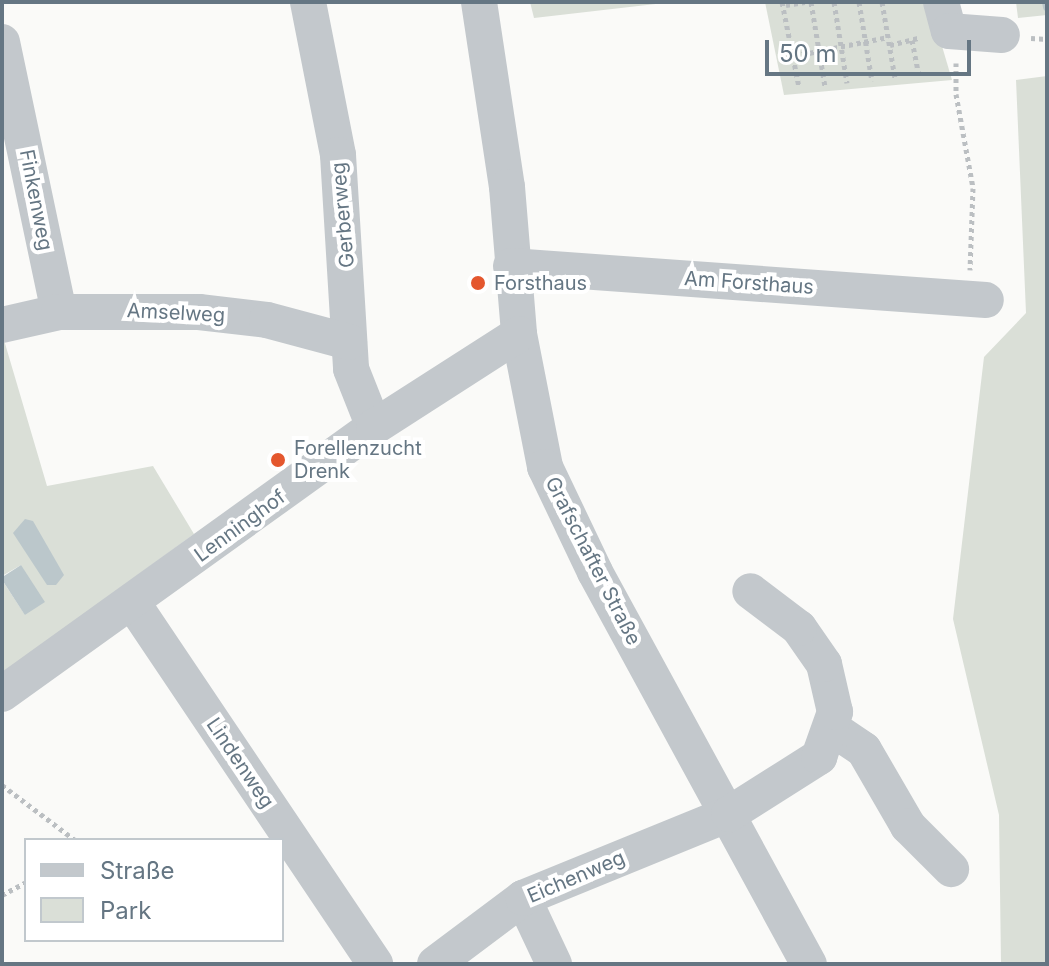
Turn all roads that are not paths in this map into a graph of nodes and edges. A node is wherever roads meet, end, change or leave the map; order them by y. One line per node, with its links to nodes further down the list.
1 (308, 2): 11 (street, Gerberweg)
2 (479, 2): 6 (street, Grafschafter Straße)
3 (945, 16): 4 (street)
4 (1002, 35)
5 (2, 42): 8 (street, Finkenweg)
6 (511, 266): 7 (street, Am Forsthaus); 10 (street, Grafschafter Straße)
7 (977, 300)
8 (59, 312): 9 (street, Amselweg); 11 (street, Amselweg)
9 (2, 325)
10 (519, 334): 12 (street, Lenninghof); 17 (street, Grafschafter Straße)
11 (349, 342): 12 (street, Gerberweg)
12 (374, 427): 14 (street, Lenninghof)
13 (750, 591): 16 (street)
14 (132, 602): 15 (street, Lenninghof); 20 (street, Lindenweg)
15 (2, 694)
16 (833, 729): 17 (street); 18 (street)
17 (729, 814): 19 (street, Eichenweg); 23 (street, Grafschafter Straße)
18 (951, 869)
19 (523, 898): 21 (street, Eichenweg); 22 (street)
20 (375, 964)
21 (435, 964)
22 (554, 964)
23 (809, 964)

